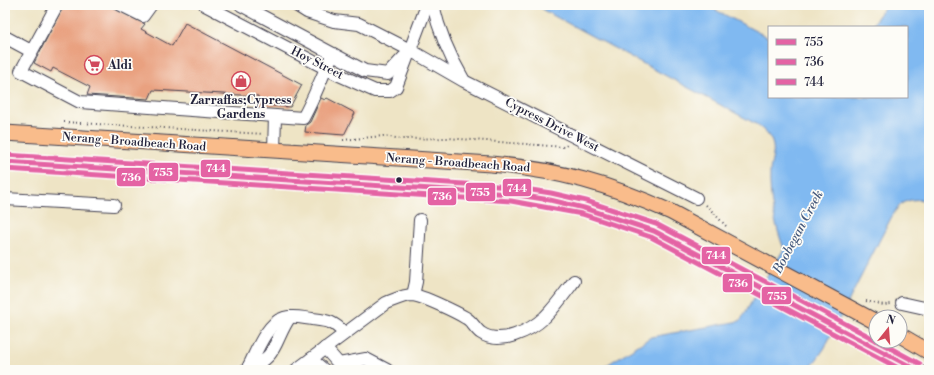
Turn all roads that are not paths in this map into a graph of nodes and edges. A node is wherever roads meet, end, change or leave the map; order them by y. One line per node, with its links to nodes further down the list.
1 (57, 5): 11 (street)
2 (121, 5): 3 (street)
3 (151, 5)
4 (205, 5): 13 (street, Hoy Street)
5 (241, 5): 12 (street, Hoy Street)
6 (296, 5): 10 (street, Cypress Drive West)
7 (427, 5): 10 (street, Hoy Street)
8 (433, 5): 14 (street)
9 (5, 37): 11 (street)
10 (410, 50): 12 (street, Hoy Street); 13 (street, Hoy Street); 14 (street, Cypress Drive West)
11 (31, 51): 15 (street)
12 (332, 54): 13 (street)
13 (325, 68): 15 (street)
14 (464, 81): 20 (street, Cypress Drive West)
15 (275, 116): 17 (street)
16 (5, 134): 17 (main road, Nerang - Broadbeach Road)
17 (274, 151): 27 (main road, Nerang - Broadbeach Road)
18 (5, 162): 32 (main road)
19 (5, 198): 21 (street)
20 (696, 198)
21 (114, 205)
22 (420, 220): 24 (street)
23 (574, 282): 24 (street)
24 (413, 295): 28 (street)
25 (902, 303): 26 (street)
26 (929, 309)
27 (868, 314)
28 (344, 334): 30 (street); 34 (street)
29 (908, 340): 31 (main road)
30 (325, 348): 33 (street); 37 (street)
31 (929, 352)
32 (889, 355): 38 (street); 39 (main road)
33 (311, 359): 35 (street); 36 (street)
34 (248, 368)
35 (296, 370)
36 (324, 370)
37 (387, 370)
38 (899, 370)
39 (917, 370)

